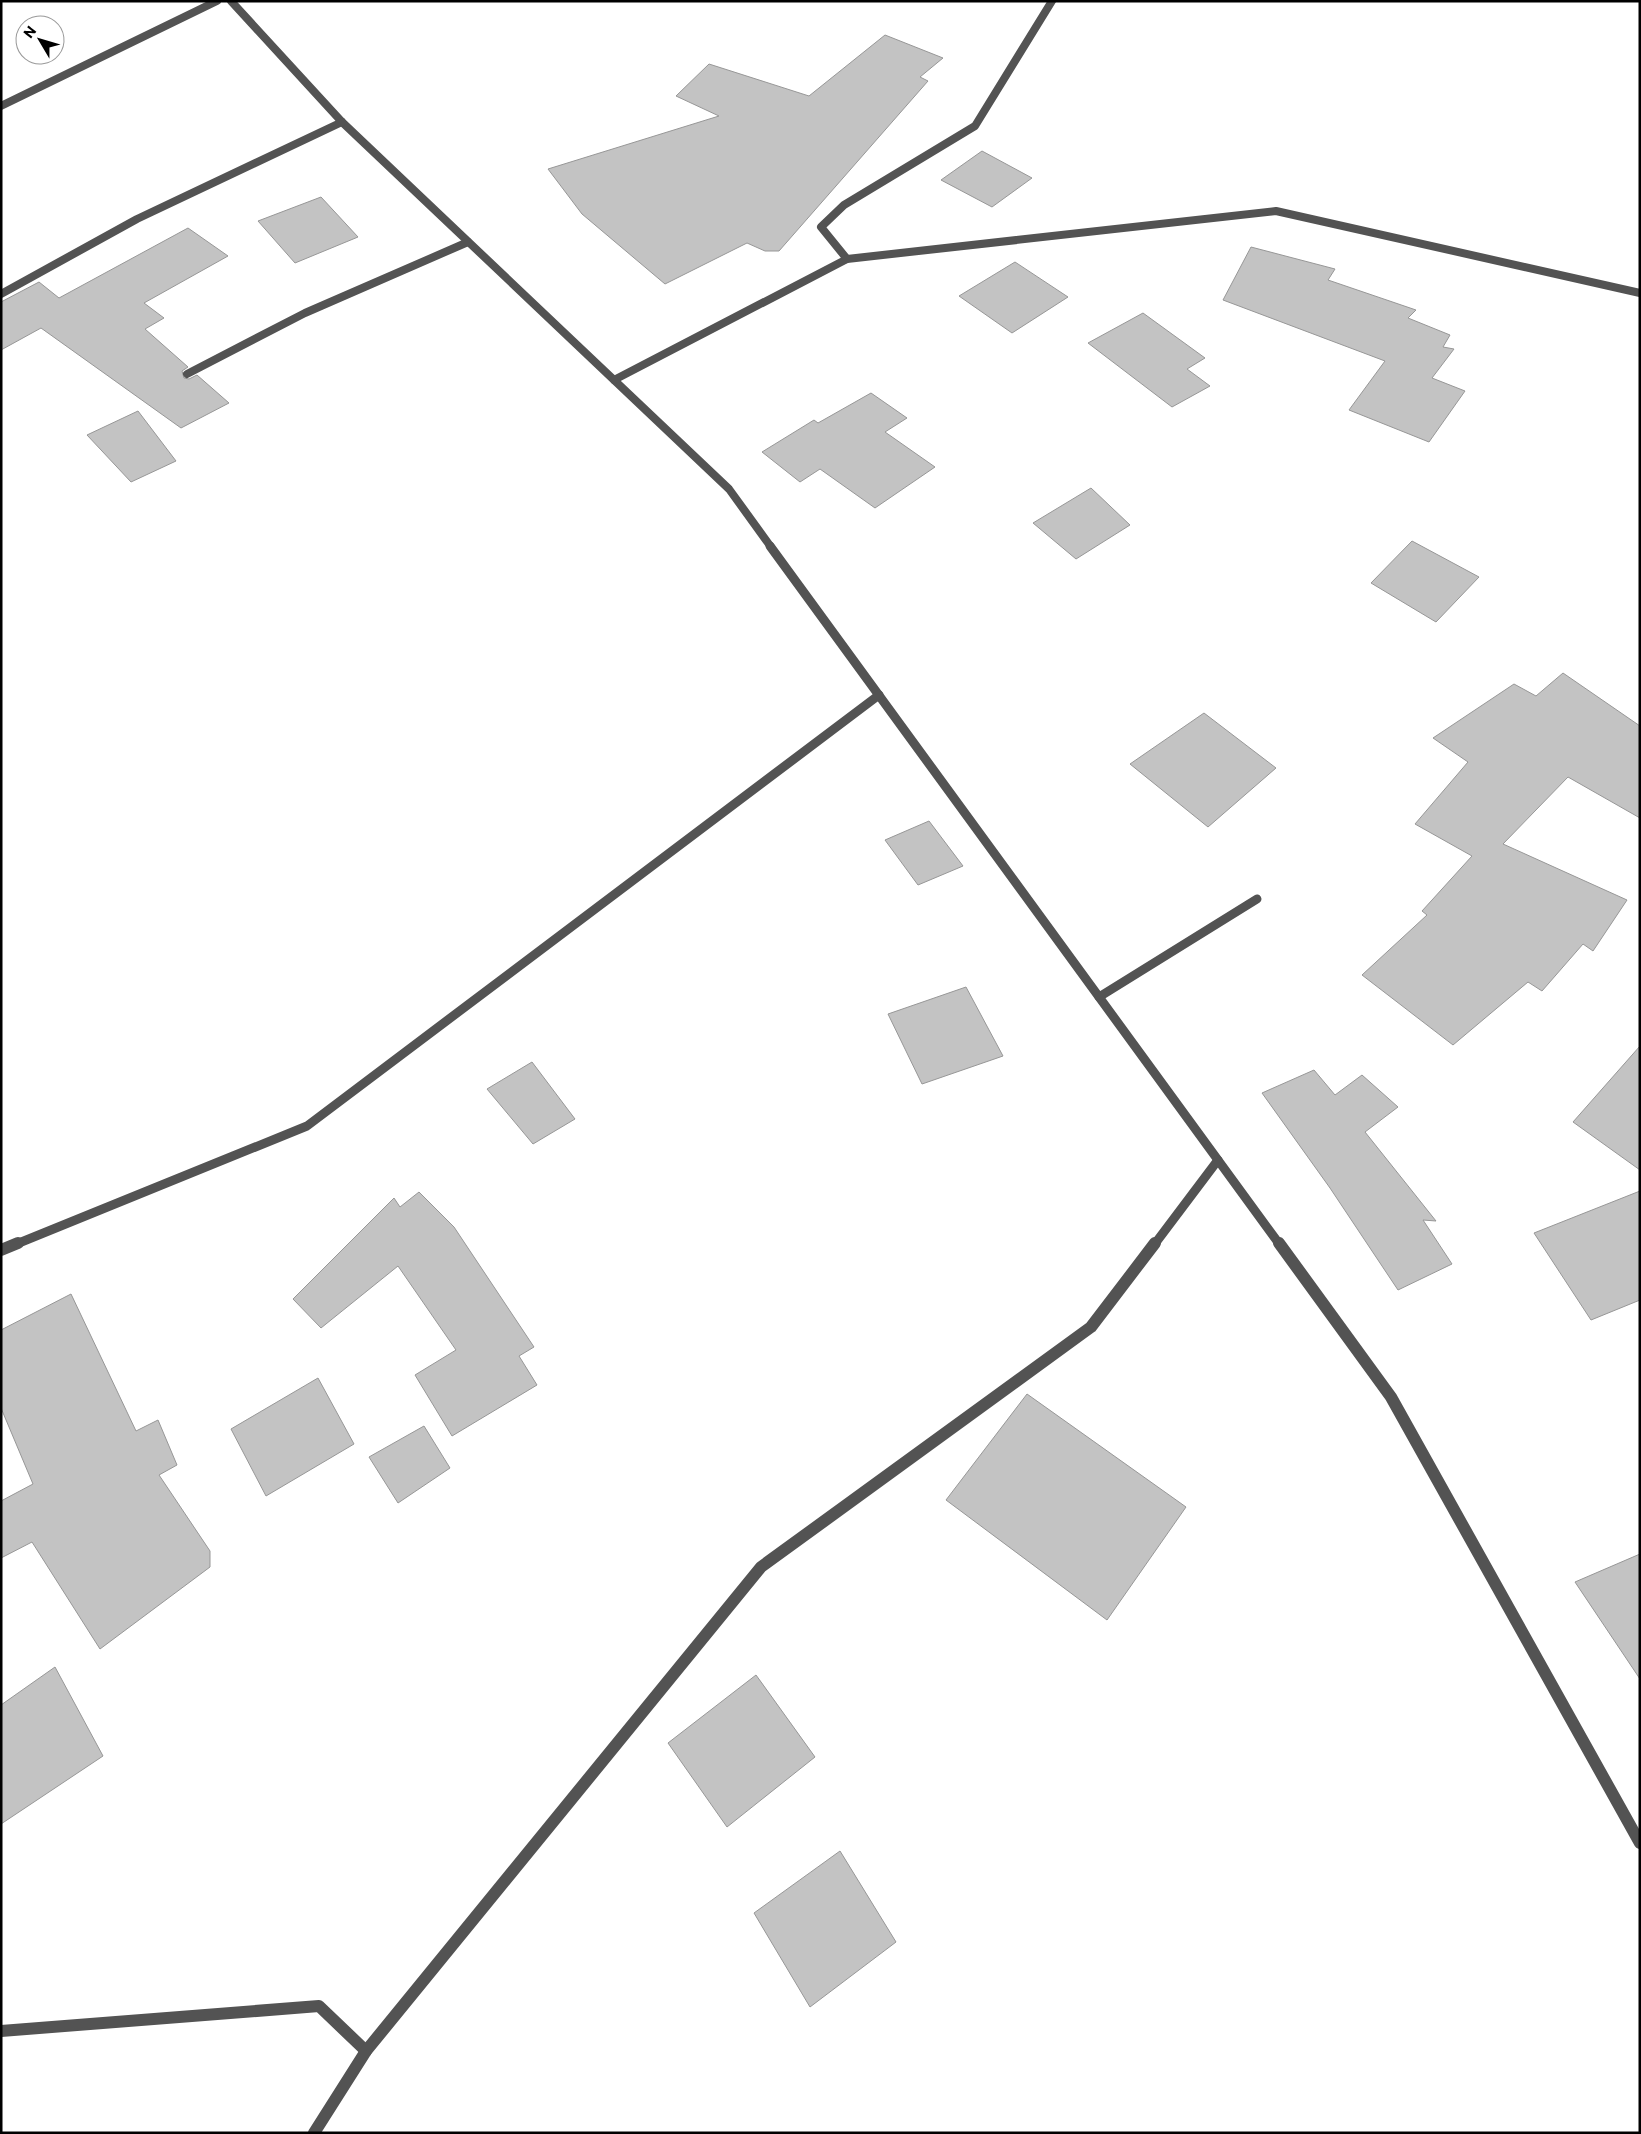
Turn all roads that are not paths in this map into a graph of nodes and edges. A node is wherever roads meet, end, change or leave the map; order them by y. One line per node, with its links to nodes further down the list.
1 (217, 1): 4 (street)
2 (231, 1): 5 (street)
3 (1052, 1): 7 (street)
4 (1, 106)
5 (342, 122): 6 (street); 9 (street)
6 (468, 242): 10 (street); 11 (street)
7 (847, 259): 8 (street); 11 (street)
8 (1640, 293)
9 (1, 294)
10 (186, 374)
11 (614, 380): 12 (street)
12 (880, 695): 14 (street); 16 (street)
13 (1257, 899): 14 (street)
14 (1099, 997): 15 (street)
15 (1218, 1160): 17 (street); 19 (street)
16 (1, 1250)
17 (1640, 1843)
18 (1, 2032): 19 (street)
19 (366, 2052): 20 (street)
20 (314, 2133)

